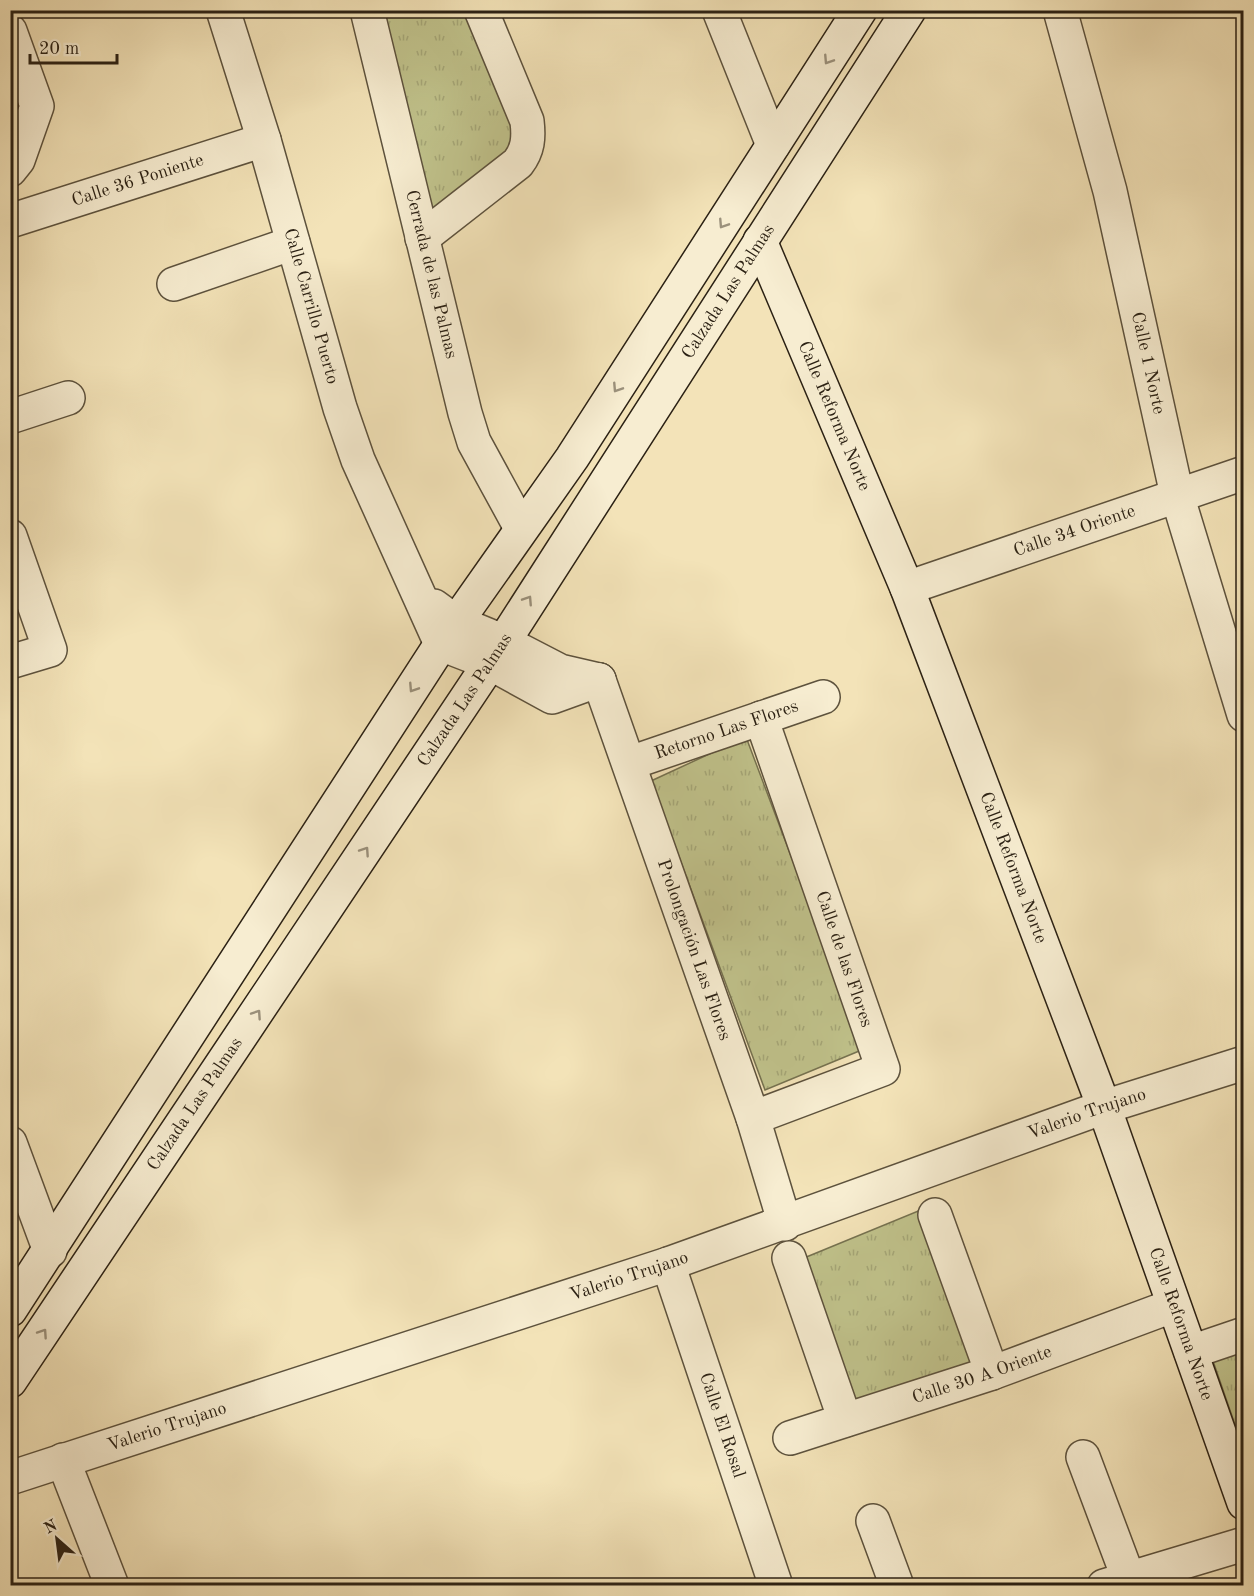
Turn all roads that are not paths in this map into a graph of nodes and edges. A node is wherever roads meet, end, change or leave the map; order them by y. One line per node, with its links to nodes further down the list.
1 (223, 10): 9 (street, Calle Carrillo Puerto)
2 (367, 10): 13 (street, Cerrada de las Palmas)
3 (481, 10): 13 (street)
4 (719, 10): 10 (street)
5 (860, 10): 10 (street, one-way to 10)
6 (909, 10): 14 (street, Calzada Las Palmas)
7 (1060, 10): 22 (street, Calle 1 Norte)
8 (10, 31): 11 (street)
9 (264, 140): 12 (street, Calle 36 Poniente); 15 (street, Calle Carrillo Puerto)
10 (773, 145): 19 (street, one-way to 19)
11 (10, 170)
12 (10, 221)
13 (422, 238): 23 (street, Cerrada de las Palmas)
14 (760, 241): 21 (street, Calzada Las Palmas); 25 (street, Calle Reforma Norte)
15 (293, 243): 16 (street); 26 (street, Calle Carrillo Puerto)
16 (174, 284)
17 (69, 398): 18 (street)
18 (10, 417)
19 (572, 458): 21 (street); 23 (street)
20 (1244, 473): 22 (street, Calle 34 Oriente)
21 (606, 479): 27 (street, Calzada Las Palmas, one-way to 21)
22 (1177, 495): 25 (street, Calle 34 Oriente); 28 (street, Calle 1 Norte)
23 (521, 528): 26 (street)
24 (10, 536): 29 (street)
25 (907, 588): 35 (street, Calle Reforma Norte)
26 (448, 633): 27 (street, Prolongación Las Flores); 40 (street, one-way to 40)
27 (496, 652): 33 (street, Prolongación Las Flores); 48 (street, Calzada Las Palmas, one-way to 27)
28 (1235, 654): 31 (street, Calle 1 Norte)
29 (10, 662)
30 (823, 697): 32 (street, Retorno Las Flores)
31 (1244, 715)
32 (761, 718): 33 (street, Retorno Las Flores); 36 (street, Calle de las Flores)
33 (630, 763): 36 (street, Prolongación Las Flores)
34 (1244, 1063): 35 (street, Valerio Trujano)
35 (1104, 1107): 39 (street, Valerio Trujano); 43 (street, Calle Reforma Norte)
36 (753, 1118): 39 (street, Prolongación Las Flores)
37 (10, 1143): 40 (street)
38 (935, 1215): 47 (street)
39 (785, 1224): 42 (street, Valerio Trujano)
40 (50, 1251): 44 (street)
41 (789, 1258): 49 (street)
42 (668, 1264): 52 (street, Valerio Trujano); 59 (street, Calle El Rosal)
43 (1172, 1306): 46 (street, Calle Reforma Norte); 47 (street, Calle 30 A Oriente)
44 (10, 1310)
45 (1244, 1334): 46 (street)
46 (1191, 1352): 54 (street, Calle Reforma Norte)
47 (992, 1373): 49 (street, Calle 30 A Oriente)
48 (10, 1381)
49 (845, 1420): 50 (street, Calle 30 A Oriente)
50 (790, 1438)
51 (1083, 1457): 57 (street)
52 (63, 1460): 53 (street, Valerio Trujano); 58 (street)
53 (10, 1478)
54 (1244, 1503)
55 (873, 1521): 60 (street)
56 (1244, 1544): 57 (street)
57 (1116, 1581)
58 (112, 1586)
59 (776, 1586)
60 (897, 1586)

